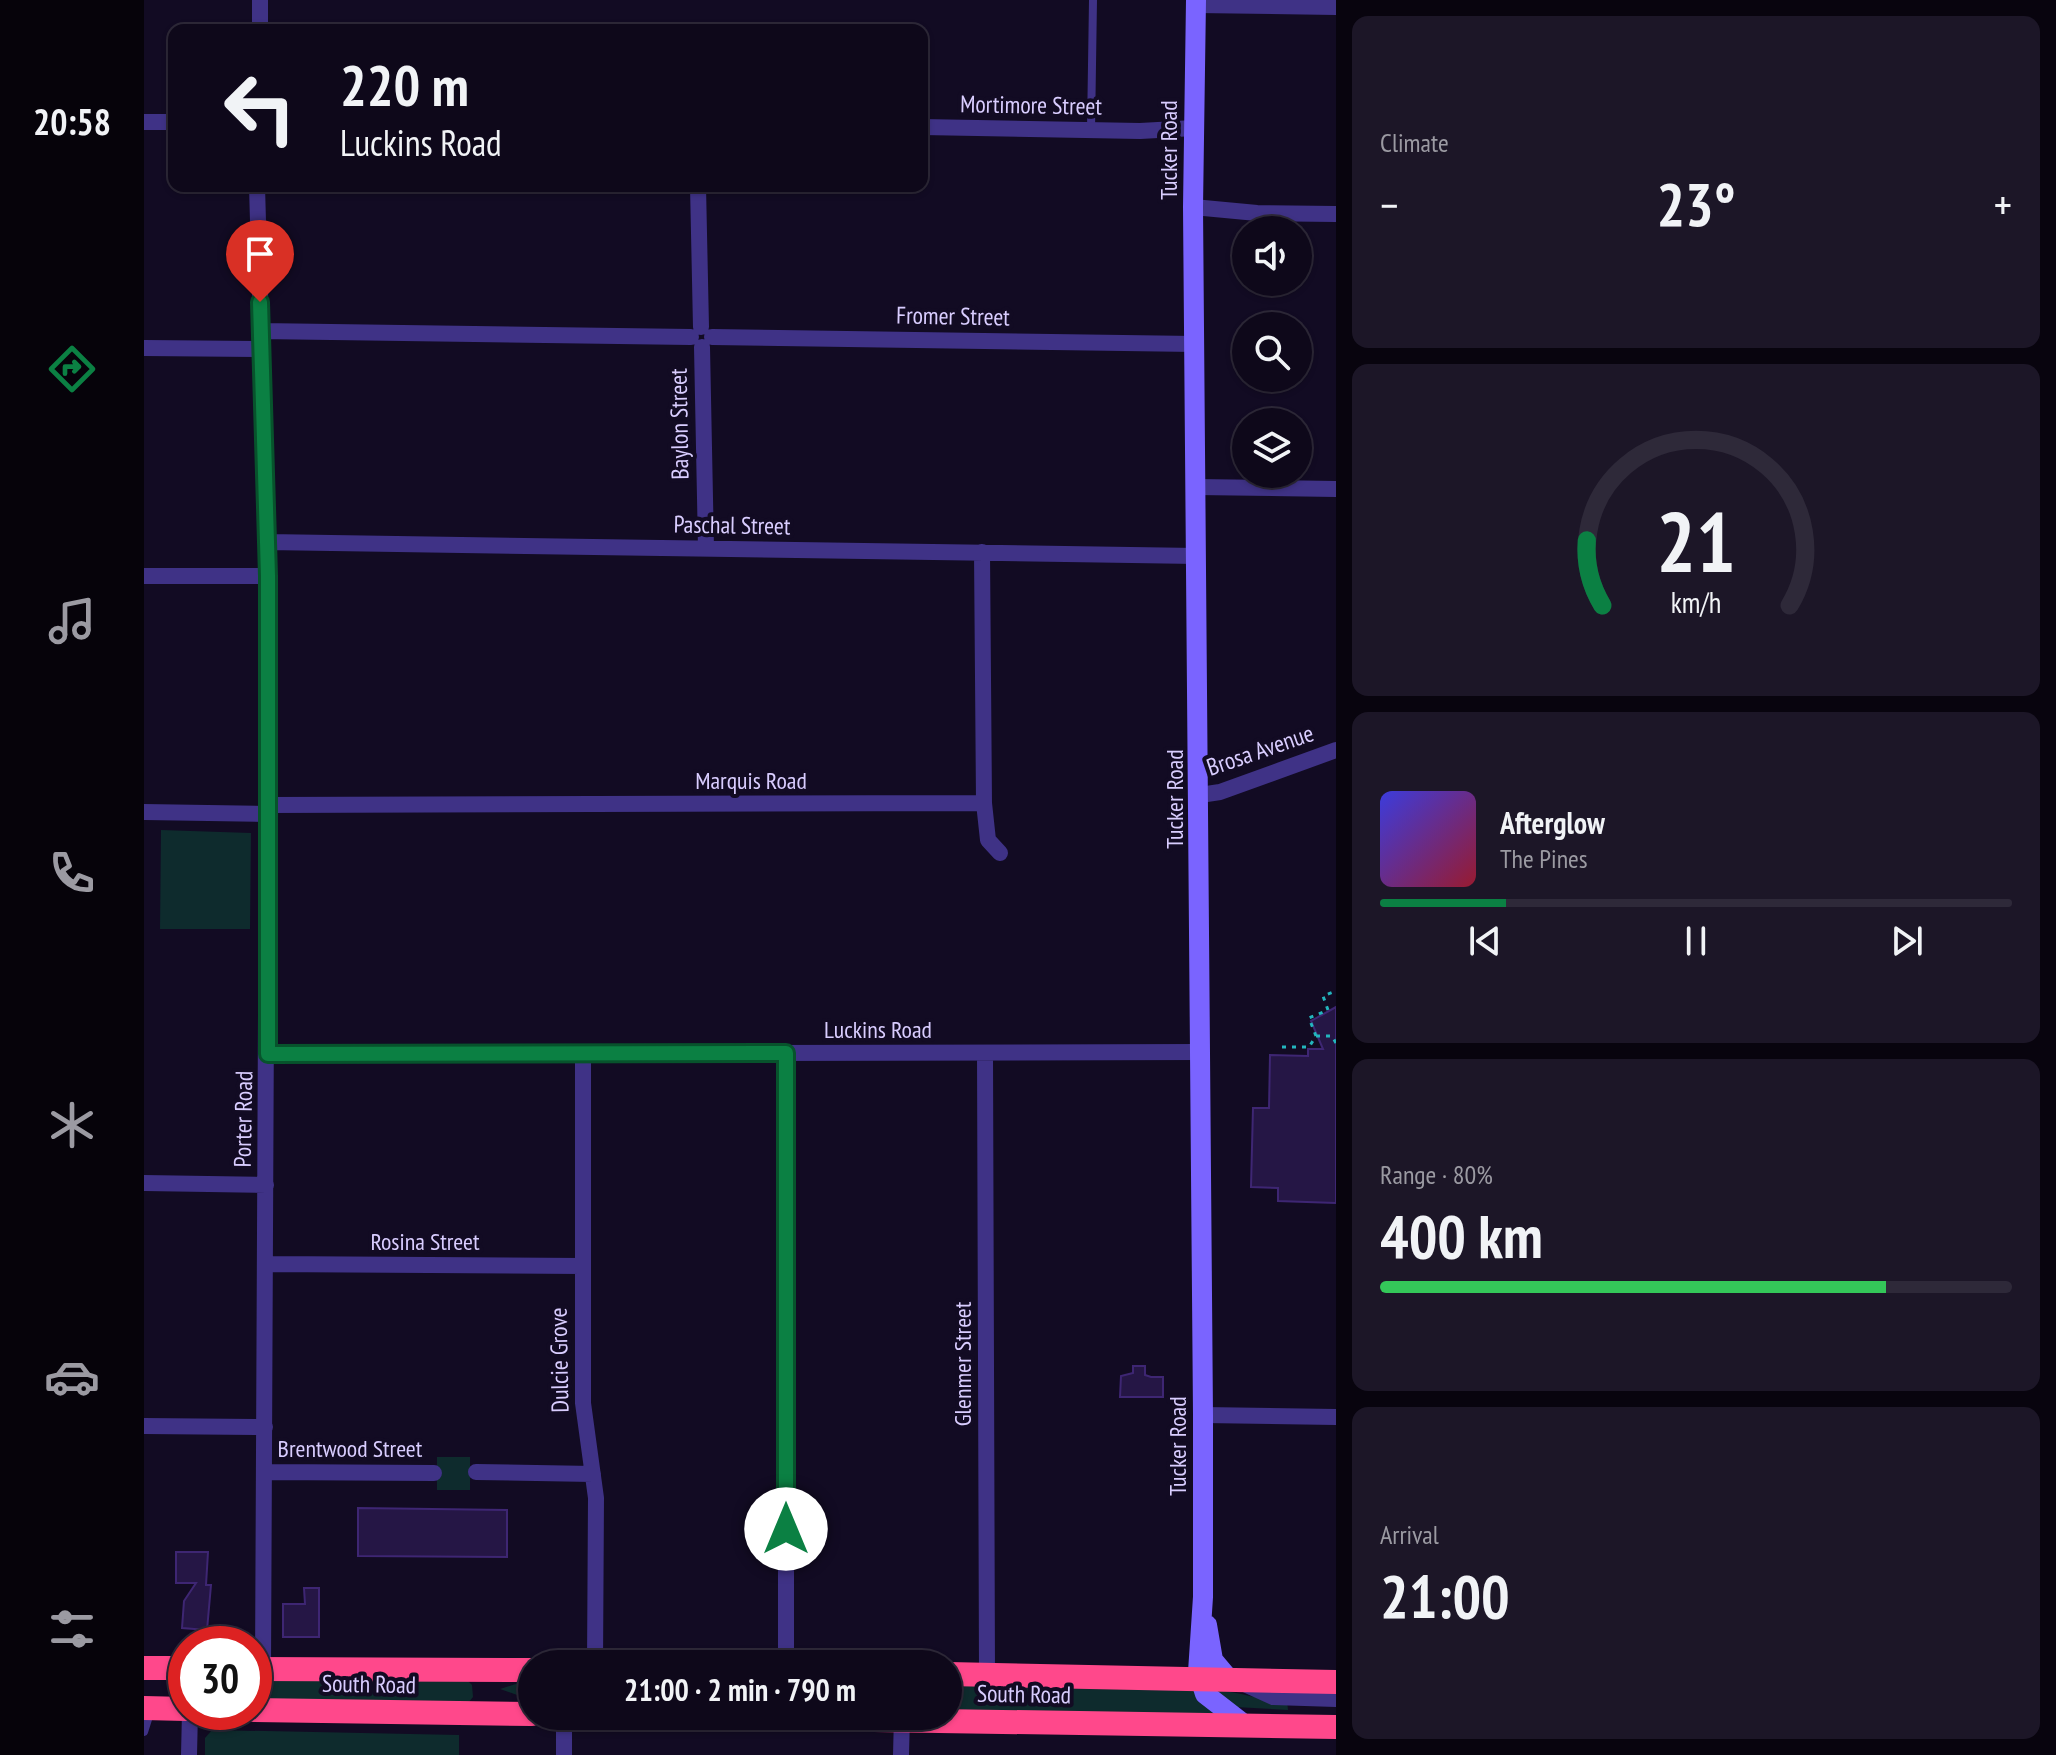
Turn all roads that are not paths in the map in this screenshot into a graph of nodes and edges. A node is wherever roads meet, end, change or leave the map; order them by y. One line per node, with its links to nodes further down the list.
1 (260, 0): 5 (street)
2 (1093, 0): 9 (lane)
3 (1196, 2): 4 (street); 10 (street, Tucker Road)
4 (1336, 7)
5 (260, 24)
6 (144, 122): 7 (street)
7 (168, 122)
8 (928, 127): 9 (street, Mortimore Street)
9 (1091, 130): 10 (street, Mortimore Street)
10 (1194, 132): 13 (street, Tucker Road)
11 (257, 192): 15 (street, Porter Road)
12 (698, 192): 16 (street, Baylon Street)
13 (1194, 213): 14 (street); 17 (street, Tucker Road)
14 (1336, 214)
15 (260, 331): 16 (street, Fromer Street); 19 (street, Porter Road)
16 (701, 337): 17 (street, Fromer Street); 23 (street, Baylon Street)
17 (1195, 344): 20 (street, Tucker Road)
18 (144, 348): 19 (street)
19 (260, 349): 22 (street, Porter Road)
20 (1196, 487): 21 (street); 25 (street, Tucker Road)
21 (1336, 489)
22 (267, 542): 23 (street, Paschal Street); 27 (street, Porter Road)
23 (706, 548): 24 (street, Paschal Street)
24 (982, 552): 25 (street, Paschal Street); 30 (street)
25 (1197, 556): 29 (street, Tucker Road)
26 (144, 576): 27 (street)
27 (268, 576): 31 (street, Porter Road)
28 (1336, 750): 29 (street, Brosa Avenue)
29 (1200, 795): 34 (street, Tucker Road)
30 (984, 803): 31 (street, Marquis Road); 33 (street)
31 (268, 809): 32 (street, Marquis Road); 37 (street, Porter Road)
32 (144, 812)
33 (1000, 853)
34 (1201, 1052): 36 (street, Luckins Road); 43 (street, Tucker Road)
35 (786, 1053): 36 (street, Luckins Road); 38 (street, Luckins Road); 54 (street)
36 (985, 1053): 61 (street, Glenmer Street)
37 (268, 1054): 38 (street, Luckins Road); 40 (street, Porter Road)
38 (583, 1054): 42 (street, Dulcie Grove)
39 (144, 1183): 40 (street)
40 (266, 1185): 41 (street, Porter Road)
41 (267, 1264): 42 (street, Rosina Street); 46 (street, Porter Road)
42 (582, 1266): 50 (street, Dulcie Grove)
43 (1203, 1415): 44 (street); 51 (street, Tucker Road)
44 (1336, 1417)
45 (144, 1426): 46 (street)
46 (265, 1427): 47 (street, Porter Road)
47 (265, 1472): 49 (street, Brentwood Street); 52 (street, Porter Road)
48 (476, 1472): 50 (street)
49 (434, 1473)
50 (593, 1474): 53 (street, Dulcie Grove)
51 (1203, 1597): 62 (street, Tucker Road); 63 (street, Tucker Road)
52 (260, 1626)
53 (595, 1650)
54 (786, 1650)
55 (144, 1668): 56 (highway)
56 (168, 1668)
57 (272, 1669): 58 (highway, South Road)
58 (487, 1670): 59 (highway, South Road); 68 (highway)
59 (518, 1670)
60 (962, 1674): 61 (highway, South Road)
61 (987, 1675): 62 (highway, South Road)
62 (1199, 1679): 63 (highway, South Road); 72 (street)
63 (1232, 1679): 64 (highway, South Road); 65 (street)
64 (1336, 1682)
65 (1336, 1699)
66 (272, 1710): 68 (highway, South Road)
67 (168, 1713): 70 (highway)
68 (487, 1714): 69 (highway, South Road)
69 (518, 1714)
70 (146, 1716)
71 (962, 1719): 72 (highway, South Road)
72 (1245, 1725): 73 (highway, South Road)
73 (1336, 1727)
74 (188, 1730): 77 (street)
75 (564, 1730): 78 (street)
76 (902, 1730): 79 (street)
77 (189, 1755)
78 (564, 1755)
79 (901, 1755)

